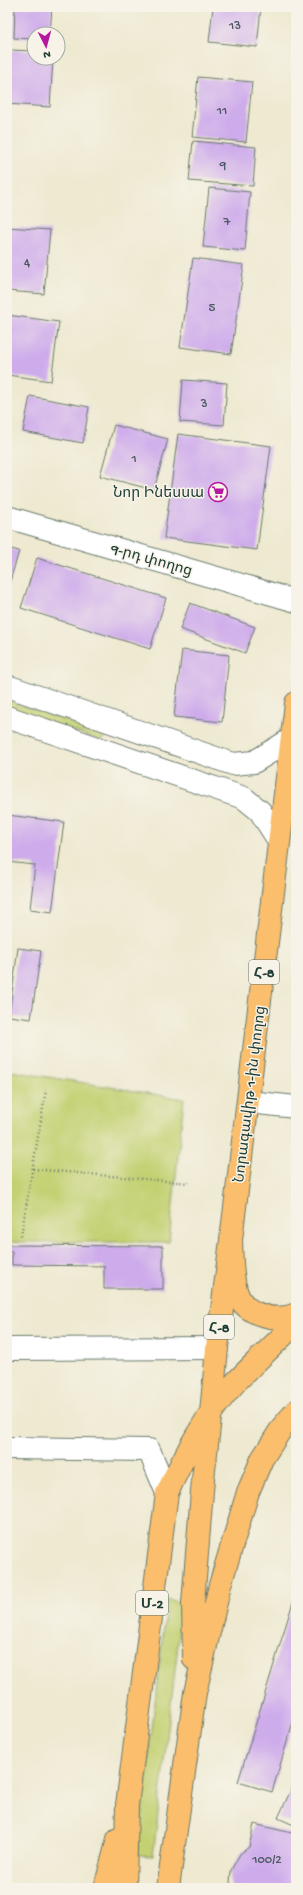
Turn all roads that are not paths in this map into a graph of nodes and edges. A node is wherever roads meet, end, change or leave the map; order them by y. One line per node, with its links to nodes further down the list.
1 (7, 517): 2 (street, 9-րդ փողոց)
2 (296, 601)
3 (7, 686): 6 (street)
4 (296, 703): 6 (main road, Նորագավիթ 1-ին փողոց / Հ-8)
5 (7, 717): 7 (street)
6 (291, 739): 7 (main road, Նորագավիթ 1-ին փողոց / Հ-8)
7 (279, 841): 8 (main road, Նորագավիթ 1-ին փողոց / Հ-8)
8 (248, 1102): 9 (street); 10 (main road, Նորագավիթ 1-ին փողոց / Հ-8)
9 (296, 1107)
10 (232, 1240): 11 (main road); 13 (main road, Նորագավիթ 1-ին փողոց / Հ-8)
11 (296, 1314)
12 (296, 1323): 16 (main road, Մ-2)
13 (216, 1348): 14 (street); 16 (main road, Նորագավիթ 1-ին փողոց / Հ-8)
14 (7, 1349)
15 (296, 1410): 19 (main road)
16 (211, 1413): 18 (main road, Մ-2); 19 (main road, Նորագավիթ 1-ին փողոց)
17 (7, 1448): 18 (street)
18 (166, 1493): 20 (main road, Մ-2)
19 (195, 1693): 23 (main road)
20 (127, 1805): 21 (main road, Մ-2); 22 (main road, Մ-2)
21 (105, 1888)
22 (125, 1888)
23 (168, 1888)

